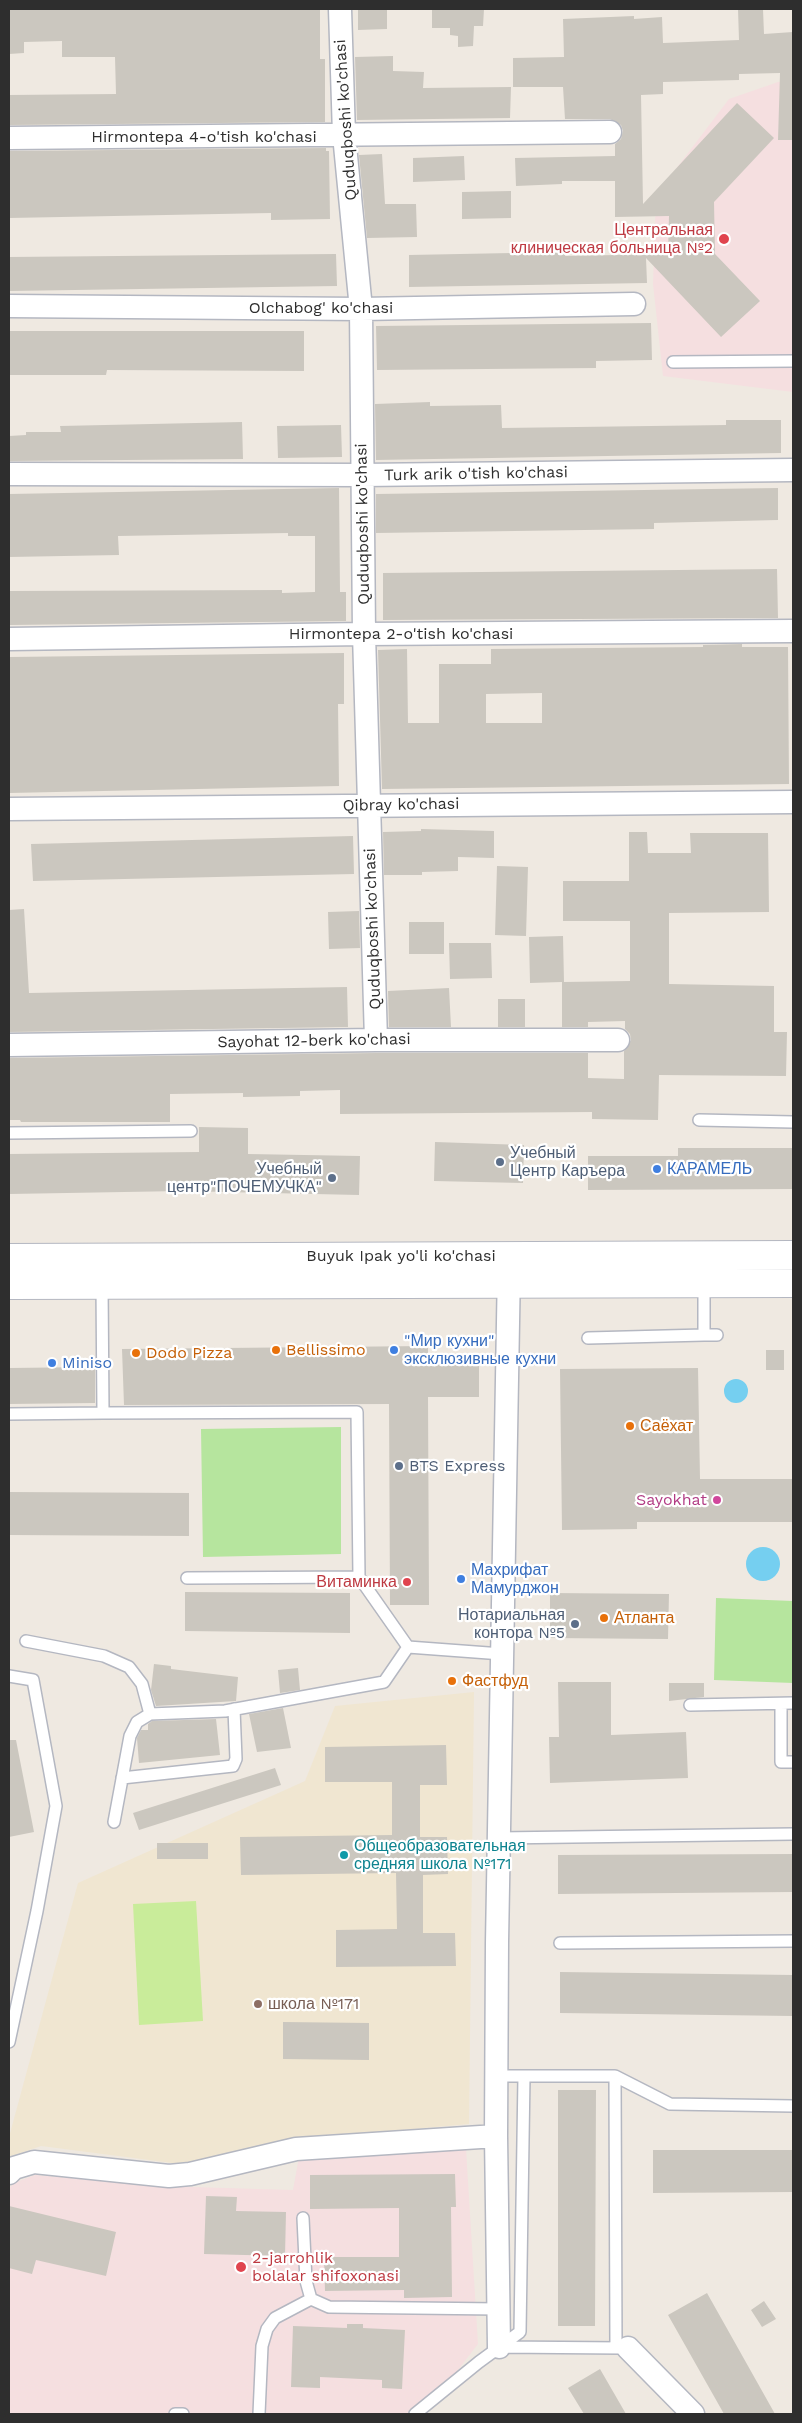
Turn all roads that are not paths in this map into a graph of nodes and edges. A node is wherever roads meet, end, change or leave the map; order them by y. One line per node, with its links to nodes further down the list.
1 (340, 9): 3 (street, Quduqboshi ko'chasi)
2 (610, 132): 3 (street, Hirmontepa 4-o'tish ko'chasi)
3 (344, 135): 4 (street, Hirmontepa 4-o'tish ko'chasi); 7 (street, Quduqboshi ko'chasi)
4 (9, 138)
5 (634, 304): 7 (street, Olchabog' ko'chasi)
6 (9, 306): 7 (street, Olchabog' ko'chasi)
7 (361, 309): 12 (street, Quduqboshi ko'chasi)
8 (793, 361): 9 (lane)
9 (673, 362)
10 (793, 470): 12 (street, Turk arik o'tish ko'chasi)
11 (9, 474): 12 (street, Turk arik o'tish ko'chasi)
12 (362, 475): 14 (street, Quduqboshi ko'chasi)
13 (793, 632): 14 (street, Hirmontepa 2-o'tish ko'chasi)
14 (364, 634): 15 (street, Hirmontepa 2-o'tish ko'chasi); 17 (street, Quduqboshi ko'chasi)
15 (9, 638)
16 (793, 802): 17 (street, Qibray ko'chasi)
17 (369, 805): 18 (street, Qibray ko'chasi); 19 (street, Quduqboshi ko'chasi)
18 (9, 809)
19 (376, 1040): 20 (street, Sayohat 12-berk ko'chasi); 21 (street, Sayohat 12-berk ko'chasi)
20 (618, 1040)
21 (9, 1045)
22 (699, 1120): 23 (lane)
23 (793, 1122)
24 (191, 1131): 25 (lane)
25 (9, 1133)
26 (793, 1255): 27 (main road, Buyuk Ipak yo'li ko'chasi)
27 (509, 1256): 28 (main road, Buyuk Ipak yo'li ko'chasi); 29 (street)
28 (9, 1258)
29 (509, 1284): 30 (main road, Buyuk Ipak yo'li ko'chasi); 33 (main road, Buyuk Ipak yo'li ko'chasi); 43 (street)
30 (704, 1284): 31 (main road, Buyuk Ipak yo'li ko'chasi); 34 (lane)
31 (793, 1284)
32 (9, 1285): 33 (main road, Buyuk Ipak yo'li ko'chasi)
33 (102, 1285): 37 (lane)
34 (704, 1335): 35 (lane); 36 (lane)
35 (717, 1335)
36 (588, 1338)
37 (103, 1413): 38 (lane); 39 (lane)
38 (9, 1414)
39 (359, 1577): 40 (lane); 42 (lane)
40 (187, 1578)
41 (26, 1641): 48 (lane)
42 (408, 1647): 43 (lane); 47 (lane)
43 (502, 1654): 53 (street)
44 (9, 1676): 56 (lane)
45 (787, 1704): 46 (lane); 49 (lane)
46 (690, 1705)
47 (234, 1709): 48 (lane); 50 (lane)
48 (150, 1714): 50 (lane)
49 (793, 1762)
50 (122, 1778): 51 (lane)
51 (114, 1822)
52 (793, 1834): 53 (lane)
53 (499, 1838): 57 (street)
54 (793, 1941): 55 (lane)
55 (560, 1943)
56 (9, 2042)
57 (496, 2076): 58 (lane); 61 (street)
58 (524, 2076): 59 (lane); 66 (lane)
59 (615, 2076): 60 (lane); 67 (lane)
60 (793, 2106)
61 (496, 2136): 62 (street); 65 (street)
62 (9, 2173)
63 (303, 2218): 64 (lane)
64 (311, 2298): 65 (lane); 68 (lane)
65 (498, 2309): 66 (street)
66 (499, 2347): 67 (lane); 69 (lane)
67 (622, 2348): 70 (street)
68 (259, 2414)
69 (415, 2414)
70 (693, 2414)

